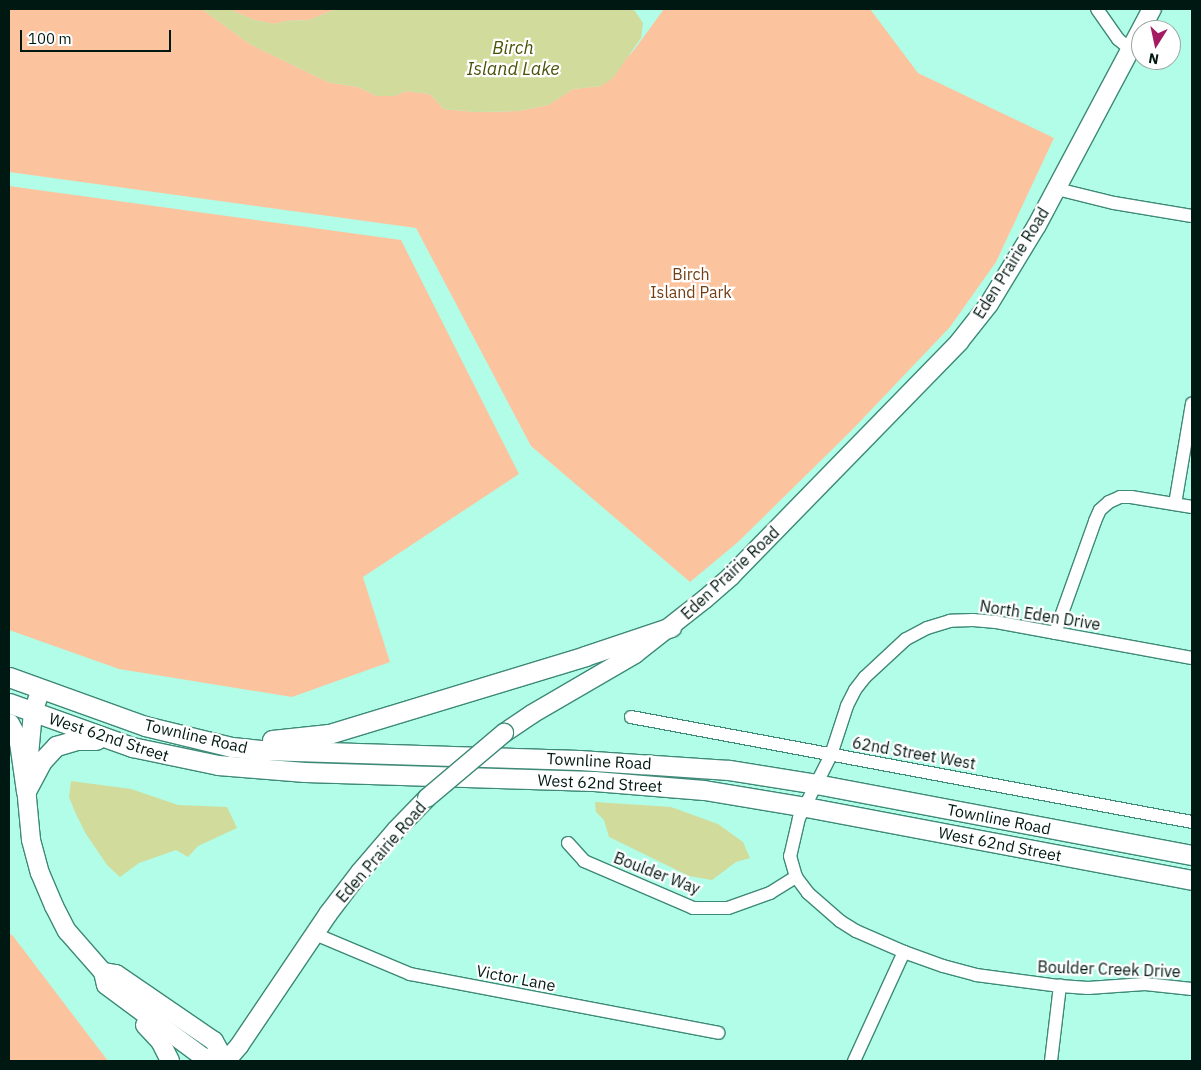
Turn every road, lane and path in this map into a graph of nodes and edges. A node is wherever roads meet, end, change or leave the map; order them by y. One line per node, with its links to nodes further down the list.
1 (1097, 9): 3 (street)
2 (1152, 9): 3 (main road, Eden Prairie Road)
3 (1130, 49): 4 (main road, Eden Prairie Road)
4 (1057, 189): 5 (street); 10 (main road, Eden Prairie Road)
5 (1192, 216)
6 (1192, 403): 7 (street)
7 (1191, 421): 8 (street)
8 (1176, 504): 9 (street); 11 (street)
9 (1192, 507)
10 (671, 626): 19 (main road); 30 (main road, Eden Prairie Road, bridge)
11 (1055, 633): 12 (street, North Eden Drive); 21 (street, North Eden Drive)
12 (1192, 658)
13 (9, 677): 14 (main road, Townline Road)
14 (41, 689): 16 (main road); 19 (main road, Townline Road)
15 (9, 703): 16 (main road, West 62nd Street)
16 (33, 712): 20 (main road, West 62nd Street); 23 (main road)
17 (631, 717): 21 (street, 62nd Street West)
18 (9, 723): 23 (main road)
19 (193, 737): 22 (main road, Townline Road)
20 (132, 747): 23 (main road); 24 (main road, West 62nd Street)
21 (830, 755): 22 (street, Boulder Creek Drive); 25 (street, 62nd Street West)
22 (816, 784): 24 (street, Boulder Creek Drive); 27 (main road, Townline Road)
23 (26, 791): 32 (main road)
24 (806, 807): 28 (street, Boulder Creek Drive); 29 (main road, West 62nd Street)
25 (1192, 822)
26 (568, 843): 28 (street, Boulder Way)
27 (1192, 855)
28 (796, 877): 31 (street, Boulder Creek Drive)
29 (1192, 880)
30 (315, 934): 36 (street, Victor Lane); 38 (main road, Eden Prairie Road)
31 (904, 952): 33 (street, Boulder Creek Drive); 39 (street)
32 (103, 972): 35 (main road); 38 (main road)
33 (1060, 986): 34 (street, Boulder Creek Drive); 40 (street)
34 (1192, 989)
35 (123, 1000): 37 (main road); 38 (main road)
36 (718, 1033)
37 (170, 1061)
38 (224, 1061)
39 (854, 1061)
40 (1052, 1061)

